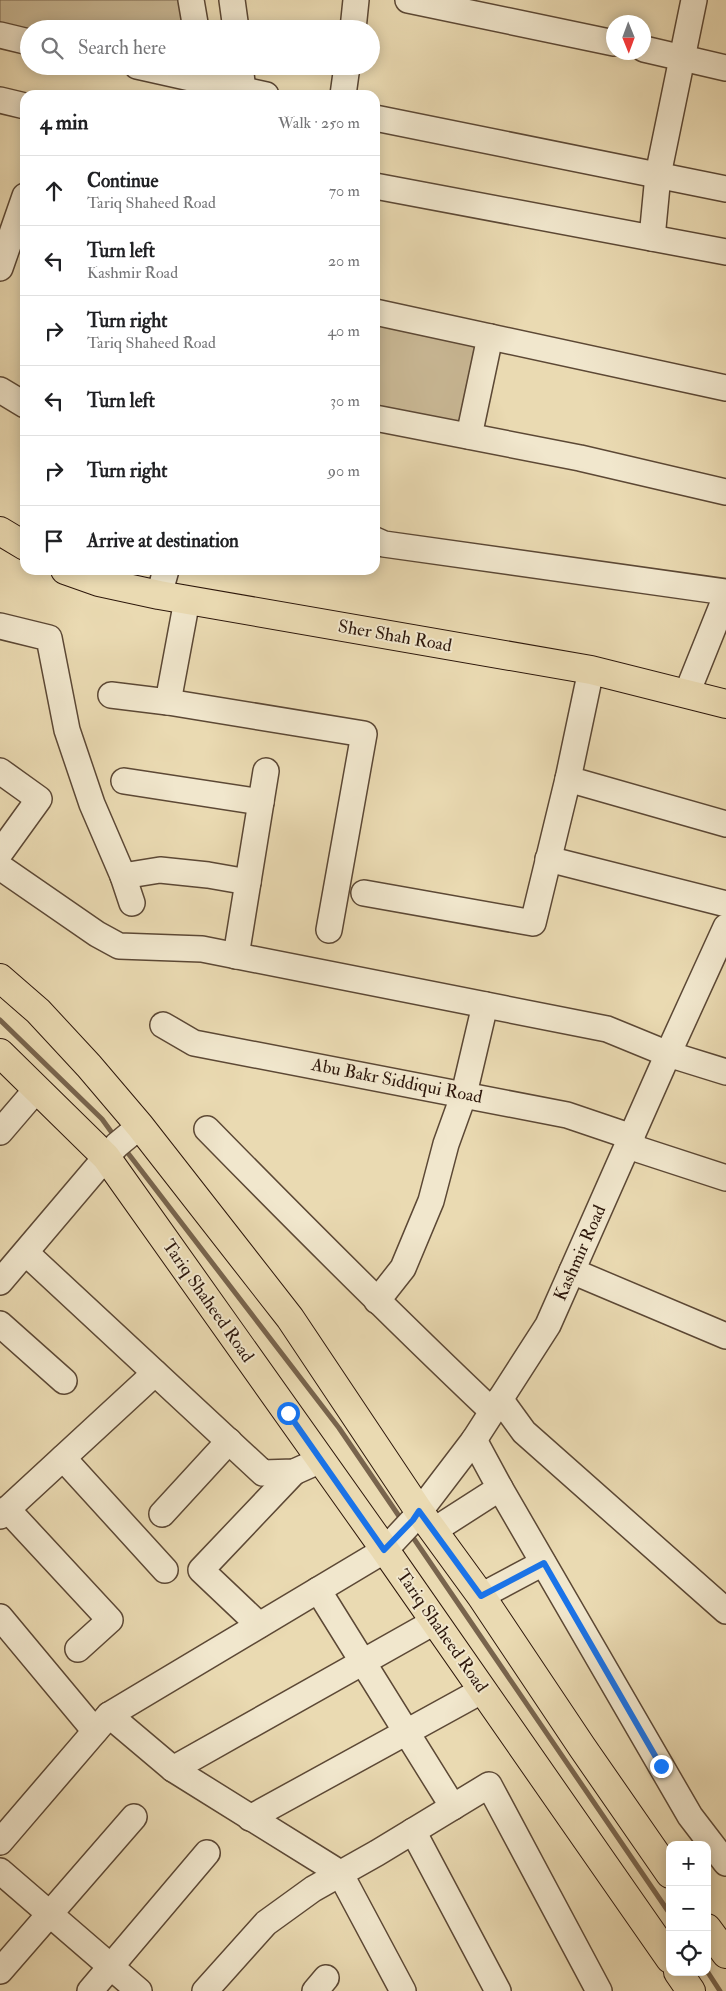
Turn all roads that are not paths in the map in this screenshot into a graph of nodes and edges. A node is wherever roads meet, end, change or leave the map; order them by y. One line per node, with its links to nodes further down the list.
1 (191, 0): 7 (street)
2 (232, 0): 8 (street)
3 (356, 0): 9 (street)
4 (408, 0): 6 (street)
5 (694, 0): 14 (street)
6 (456, 5): 12 (street)
7 (194, 20)
8 (235, 20)
9 (353, 20)
10 (0, 35): 11 (street)
11 (20, 40)
12 (606, 41)
13 (651, 51): 14 (street)
14 (681, 58): 15 (street); 24 (street)
15 (726, 68)
16 (178, 75): 18 (street)
17 (346, 75): 20 (street)
18 (205, 81): 19 (street)
19 (250, 84)
20 (345, 90)
21 (0, 100): 22 (street)
22 (20, 105)
23 (380, 119): 24 (street)
24 (658, 175): 26 (street); 28 (street)
25 (380, 187): 28 (street)
26 (726, 188)
27 (20, 210): 30 (street)
28 (652, 238): 29 (street)
29 (726, 252)
30 (0, 268)
31 (380, 313): 32 (street)
32 (490, 337): 33 (street); 37 (street)
33 (726, 388)
34 (0, 390): 35 (street)
35 (20, 402)
36 (380, 419): 37 (street)
37 (469, 436): 38 (street)
38 (726, 492)
39 (0, 531): 41 (main road)
40 (380, 542): 44 (street)
41 (20, 543)
42 (79, 575): 43 (main road, Sher Shah Road)
43 (162, 583): 46 (main road, Sher Shah Road)
44 (726, 592)
45 (726, 596): 49 (street)
46 (187, 600): 48 (main road, Sher Shah Road); 51 (street)
47 (0, 626): 62 (street)
48 (591, 670): 49 (main road, Sher Shah Road); 55 (street)
49 (687, 693): 52 (main road, Sher Shah Road)
50 (111, 695): 51 (street)
51 (168, 702): 67 (street)
52 (726, 704)
53 (266, 771): 57 (street)
54 (0, 772): 59 (street)
55 (568, 779): 58 (street); 60 (street)
56 (124, 781): 57 (street)
57 (261, 802): 63 (street)
58 (726, 824)
59 (0, 853)
60 (548, 859): 64 (street); 66 (street)
61 (0, 867): 69 (street)
62 (122, 876): 63 (street); 65 (street)
63 (248, 882): 69 (street)
64 (364, 893)
65 (132, 902)
66 (726, 904)
67 (329, 930)
68 (725, 933): 74 (street, Kashmir Road)
69 (236, 956): 71 (street)
70 (0, 978): 80 (main road, Tariq Shaheed Road)
71 (485, 1005): 74 (street); 77 (street)
72 (162, 1026): 77 (street, Abu Bakr Siddiqui Road)
73 (0, 1053): 76 (main road, Tariq Shaheed Road)
74 (668, 1054): 75 (street); 81 (street, Kashmir Road)
75 (726, 1072)
76 (36, 1090): 79 (street); 80 (main road, Tariq Shaheed Road)
77 (464, 1094): 81 (street, Abu Bakr Siddiqui Road); 86 (street)
78 (208, 1129): 86 (street)
79 (0, 1132)
80 (124, 1141): 83 (street); 95 (main road, Tariq Shaheed Road); 100 (main road, Tariq Shaheed Road)
81 (630, 1142): 82 (street, Abu Bakr Siddiqui Road); 84 (street, Kashmir Road)
82 (726, 1178)
83 (26, 1253): 85 (street); 89 (street)
84 (572, 1271): 88 (street); 91 (street, Kashmir Road)
85 (0, 1282)
86 (377, 1301): 91 (street)
87 (0, 1324): 90 (street)
88 (726, 1336)
89 (155, 1373): 93 (street); 94 (street)
90 (64, 1381)
91 (496, 1405): 92 (street, Kashmir Road); 106 (street)
92 (474, 1440): 97 (street); 100 (street, Kashmir Road)
93 (229, 1441): 96 (street); 99 (street)
94 (63, 1458): 98 (street); 103 (street)
95 (321, 1460): 96 (street); 101 (main road, Tariq Shaheed Road)
96 (294, 1472): 109 (street)
97 (500, 1488): 100 (street); 102 (street)
98 (4, 1513): 110 (street)
99 (162, 1514)
100 (422, 1521): 101 (street, Kashmir Road); 105 (main road, Tariq Shaheed Road)
101 (384, 1550): 104 (street, Kashmir Road); 108 (main road, Tariq Shaheed Road)
102 (544, 1563): 105 (street); 122 (street)
103 (165, 1570)
104 (318, 1590): 109 (street, Kashmir Road); 111 (street)
105 (481, 1596): 123 (main road, Tariq Shaheed Road)
106 (726, 1611)
107 (0, 1618): 113 (street)
108 (434, 1622): 111 (street); 112 (main road, Tariq Shaheed Road)
109 (259, 1625): 113 (street, Kashmir Road)
110 (78, 1649)
111 (362, 1662): 114 (street); 115 (street)
112 (483, 1690): 114 (street); 128 (main road, Tariq Shaheed Road)
113 (102, 1723): 115 (street); 119 (street, Kashmir Road)
114 (406, 1732): 116 (street); 118 (street)
115 (173, 1769): 118 (street)
116 (452, 1807): 120 (street); 138 (street)
117 (134, 1817): 126 (street)
118 (250, 1818): 125 (street)
119 (5, 1828)
120 (413, 1831): 125 (street); 137 (street)
121 (207, 1853): 130 (street)
122 (726, 1863)
123 (666, 1868)
124 (0, 1871): 126 (street)
125 (340, 1874): 135 (street); 136 (street)
126 (50, 1914): 130 (street); 131 (street)
127 (709, 1931): 129 (main road)
128 (666, 1953)
129 (726, 1954)
130 (110, 1966): 133 (street); 134 (street)
131 (0, 1971)
132 (681, 1976): 139 (main road)
133 (90, 1991)
134 (139, 1991)
135 (205, 1991)
136 (403, 1991)
137 (498, 1991)
138 (598, 1991)
139 (691, 1991)

